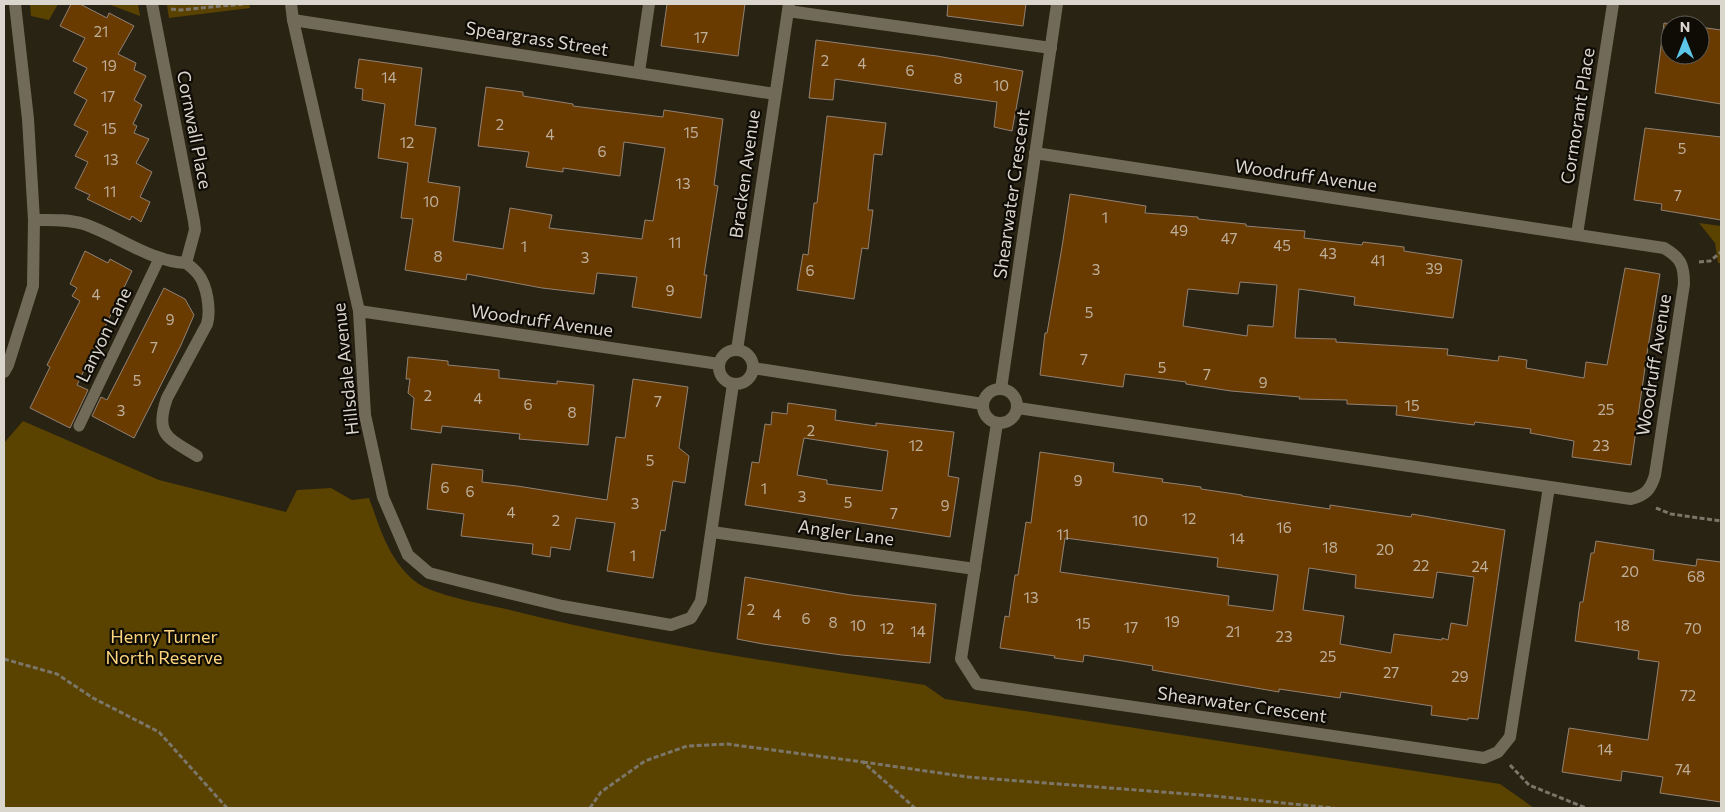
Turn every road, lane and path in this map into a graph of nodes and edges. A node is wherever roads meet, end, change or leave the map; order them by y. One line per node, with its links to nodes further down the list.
1 (15, 4): 14 (street)
2 (243, 4): 7 (path)
3 (291, 4): 9 (street, Hillsdale Avenue)
4 (649, 4): 11 (street)
5 (1057, 4): 10 (street, Shearwater Crescent)
6 (1613, 4): 15 (street, Cormorant Place)
7 (152, 6): 18 (street, Cornwall Place)
8 (788, 7): 10 (street); 12 (street, Bracken Avenue)
9 (293, 20): 11 (street, Speargrass Street); 20 (street, Hillsdale Avenue)
10 (1050, 48): 13 (street, Shearwater Crescent)
11 (639, 72): 12 (street, Speargrass Street)
12 (775, 94): 21 (street, Bracken Avenue)
13 (1036, 153): 15 (street, Woodruff Avenue); 26 (street, Shearwater Crescent)
14 (34, 220): 17 (street); 24 (street)
15 (1577, 234): 19 (street, Woodruff Avenue)
16 (1721, 252): 19 (path)
17 (160, 259): 18 (street); 30 (lane, Lanyon Lane)
18 (186, 262): 31 (street)
19 (1681, 262): 33 (street, Woodruff Avenue)
20 (359, 312): 22 (street, Woodruff Avenue); 35 (street, Hillsdale Avenue)
21 (737, 350): 22 (street); 23 (street)
22 (719, 364): 25 (street)
23 (753, 368): 25 (street); 27 (street)
24 (4, 372)
25 (733, 384): 35 (street)
26 (1002, 390): 27 (street); 28 (street)
27 (983, 404): 29 (street)
28 (1018, 408): 29 (street); 32 (street)
29 (997, 423): 36 (street, Shearwater Crescent)
30 (79, 426)
31 (197, 456)
32 (1549, 487): 33 (street); 38 (street)
33 (1632, 499): 34 (path)
34 (1721, 521)
35 (712, 532): 36 (street, Angler Lane)
36 (975, 568): 38 (street, Shearwater Crescent)
37 (4, 659): 40 (path)
38 (1498, 752): 44 (path)
39 (863, 762): 41 (path); 42 (path); 43 (path)
40 (227, 808)
41 (590, 808)
42 (915, 808)
43 (1334, 808)
44 (1586, 808)

